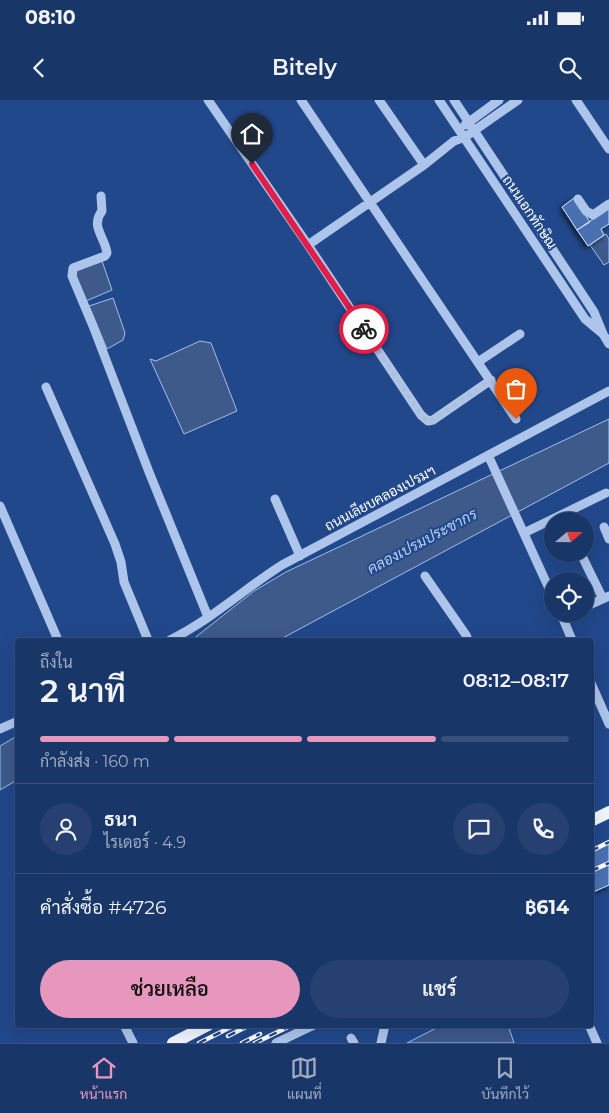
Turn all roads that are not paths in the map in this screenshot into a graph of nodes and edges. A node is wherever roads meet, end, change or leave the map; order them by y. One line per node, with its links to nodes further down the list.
1 (208, 100): 19 (street)
2 (301, 100): 17 (street)
3 (379, 100): 14 (street)
4 (439, 100): 10 (street, ถนนเอกทักษิณ)
5 (454, 100): 9 (street, ถนนเอกทักษิณ)
6 (498, 100): 9 (street)
7 (518, 100): 9 (street)
8 (576, 100): 13 (street)
9 (471, 126): 10 (street); 11 (street); 21 (street, ถนนเอกทักษิณ)
10 (460, 129): 11 (street, ถนนเอกทักษิณ); 12 (street)
11 (465, 137): 12 (street); 21 (street, ถนนเอกทักษิณ)
12 (454, 141): 14 (street)
13 (609, 149)
14 (424, 165): 17 (street)
15 (101, 196): 41 (street)
16 (578, 199): 18 (street)
17 (371, 202): 19 (street); 23 (street)
18 (609, 204)
19 (308, 245): 24 (street)
20 (520, 334): 23 (street)
21 (603, 334): 22 (street, ถนนเอกทักษิณ)
22 (609, 344)
23 (478, 362): 24 (street)
24 (491, 380): 27 (street)
25 (46, 386): 44 (street)
26 (609, 390): 28 (street, ถนนเลียบคลองเปรมฯ)
27 (516, 419)
28 (488, 455): 33 (street); 35 (street, ถนนเลียบคลองเปรมฯ)
29 (606, 493): 33 (street)
30 (276, 499): 35 (street)
31 (0, 506): 43 (street)
32 (604, 527): 34 (street)
33 (524, 533): 38 (street)
34 (609, 539)
35 (300, 556): 41 (street, ถนนเลียบคลองเปรมฯ)
36 (586, 562): 39 (street)
37 (425, 576): 46 (street)
38 (544, 577)
39 (606, 597): 40 (street)
40 (594, 603)
41 (208, 617): 45 (street, ถนนเลียบคลองเปรมฯ)
42 (564, 622): 47 (street)
43 (57, 638)
44 (147, 638)
45 (174, 638)
46 (467, 638)
47 (571, 638)
48 (594, 690): 50 (street)
49 (15, 722): 51 (street)
50 (609, 724)
51 (0, 729)
52 (609, 812): 53 (main road)
53 (594, 820)
54 (126, 1028): 59 (street)
55 (308, 1028): 61 (street)
56 (385, 1028): 62 (street)
57 (591, 1028): 63 (street)
58 (191, 1029): 60 (main road)
59 (133, 1043)
60 (172, 1043)
61 (276, 1043)
62 (381, 1043)
63 (598, 1043)

